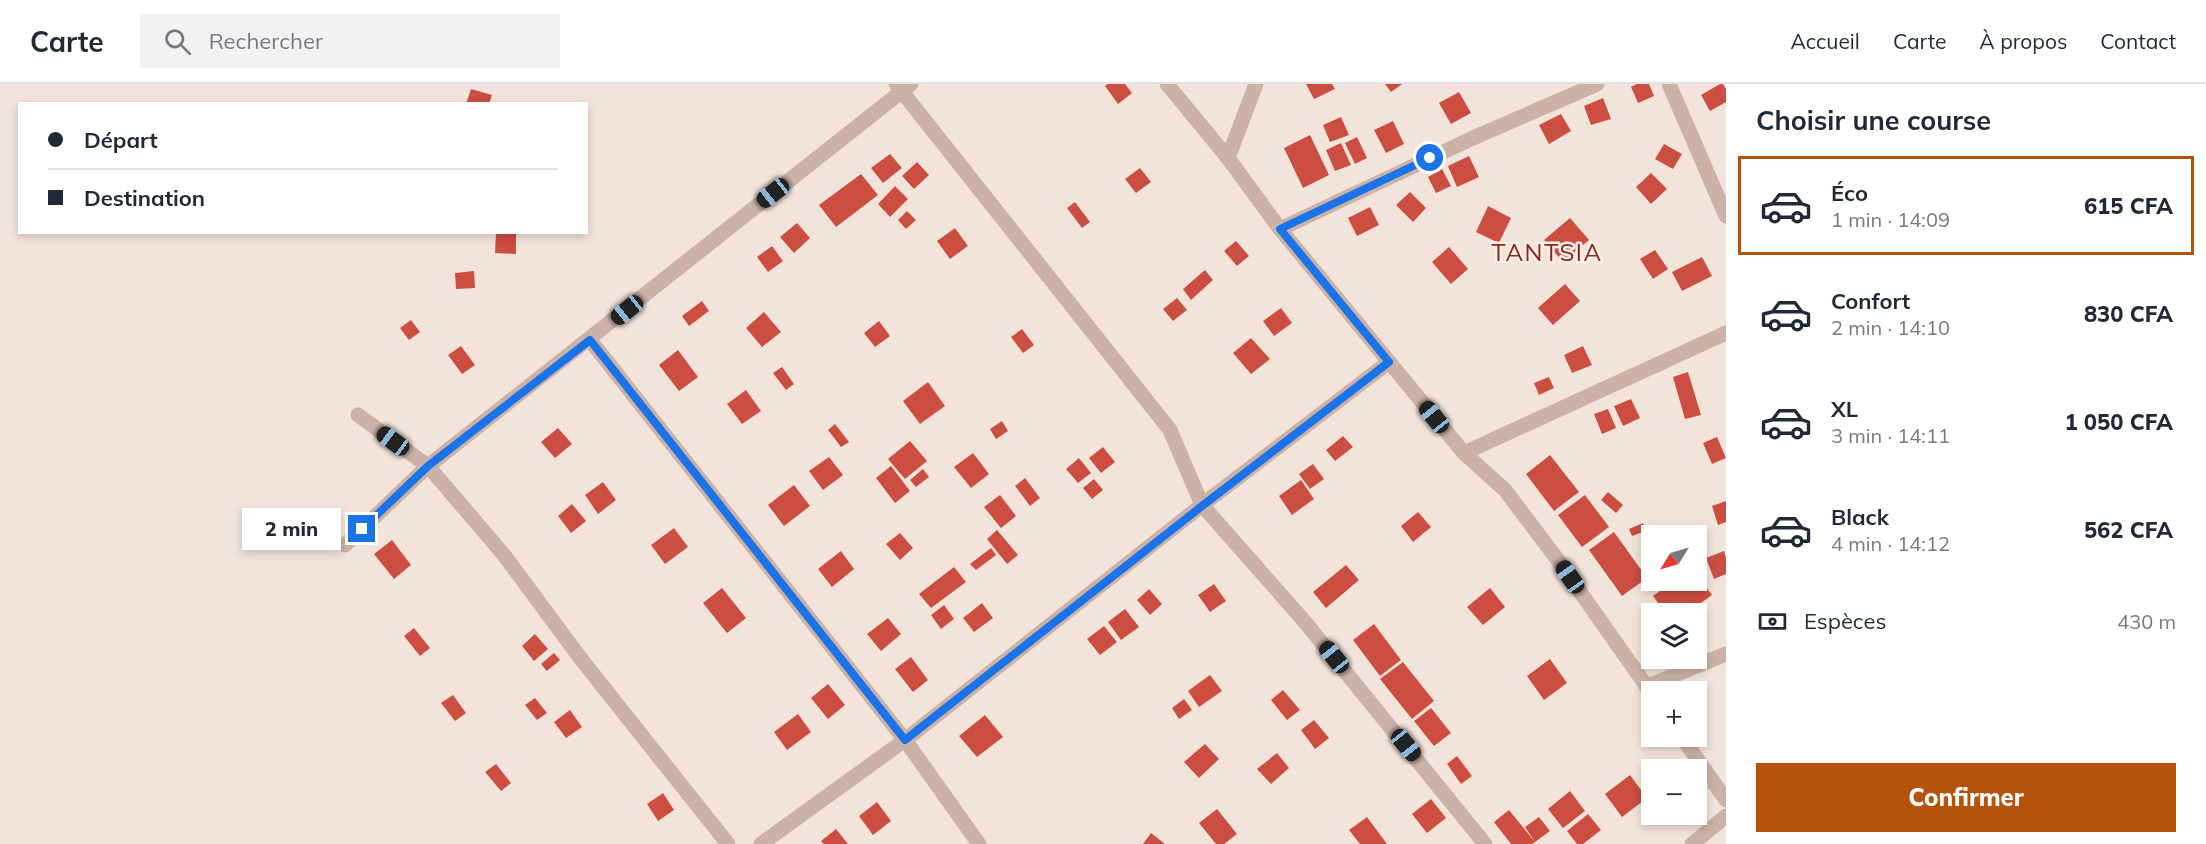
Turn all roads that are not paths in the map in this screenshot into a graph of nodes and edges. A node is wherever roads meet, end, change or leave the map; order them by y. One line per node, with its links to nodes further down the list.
1 (1167, 84): 6 (street)
2 (1256, 84): 6 (street)
3 (1597, 84): 8 (street)
4 (1669, 84): 7 (street)
5 (903, 86): 10 (street); 15 (street)
6 (1228, 158): 8 (street)
7 (1726, 216)
8 (1280, 229): 11 (street)
9 (1726, 333): 13 (street)
10 (590, 340): 14 (street); 20 (street)
11 (1389, 362): 13 (street); 15 (street)
12 (358, 415): 14 (street)
13 (1464, 453): 18 (street)
14 (428, 466): 16 (street); 24 (street)
15 (1202, 506): 20 (street); 27 (street)
16 (345, 545)
17 (1726, 654): 19 (street)
18 (1643, 681)
19 (1668, 681)
20 (905, 740): 25 (street); 26 (street)
21 (1689, 747): 22 (street)
22 (1726, 800)
23 (1726, 816): 28 (street)
24 (728, 844)
25 (761, 844)
26 (979, 844)
27 (1485, 844)
28 (1692, 844)

